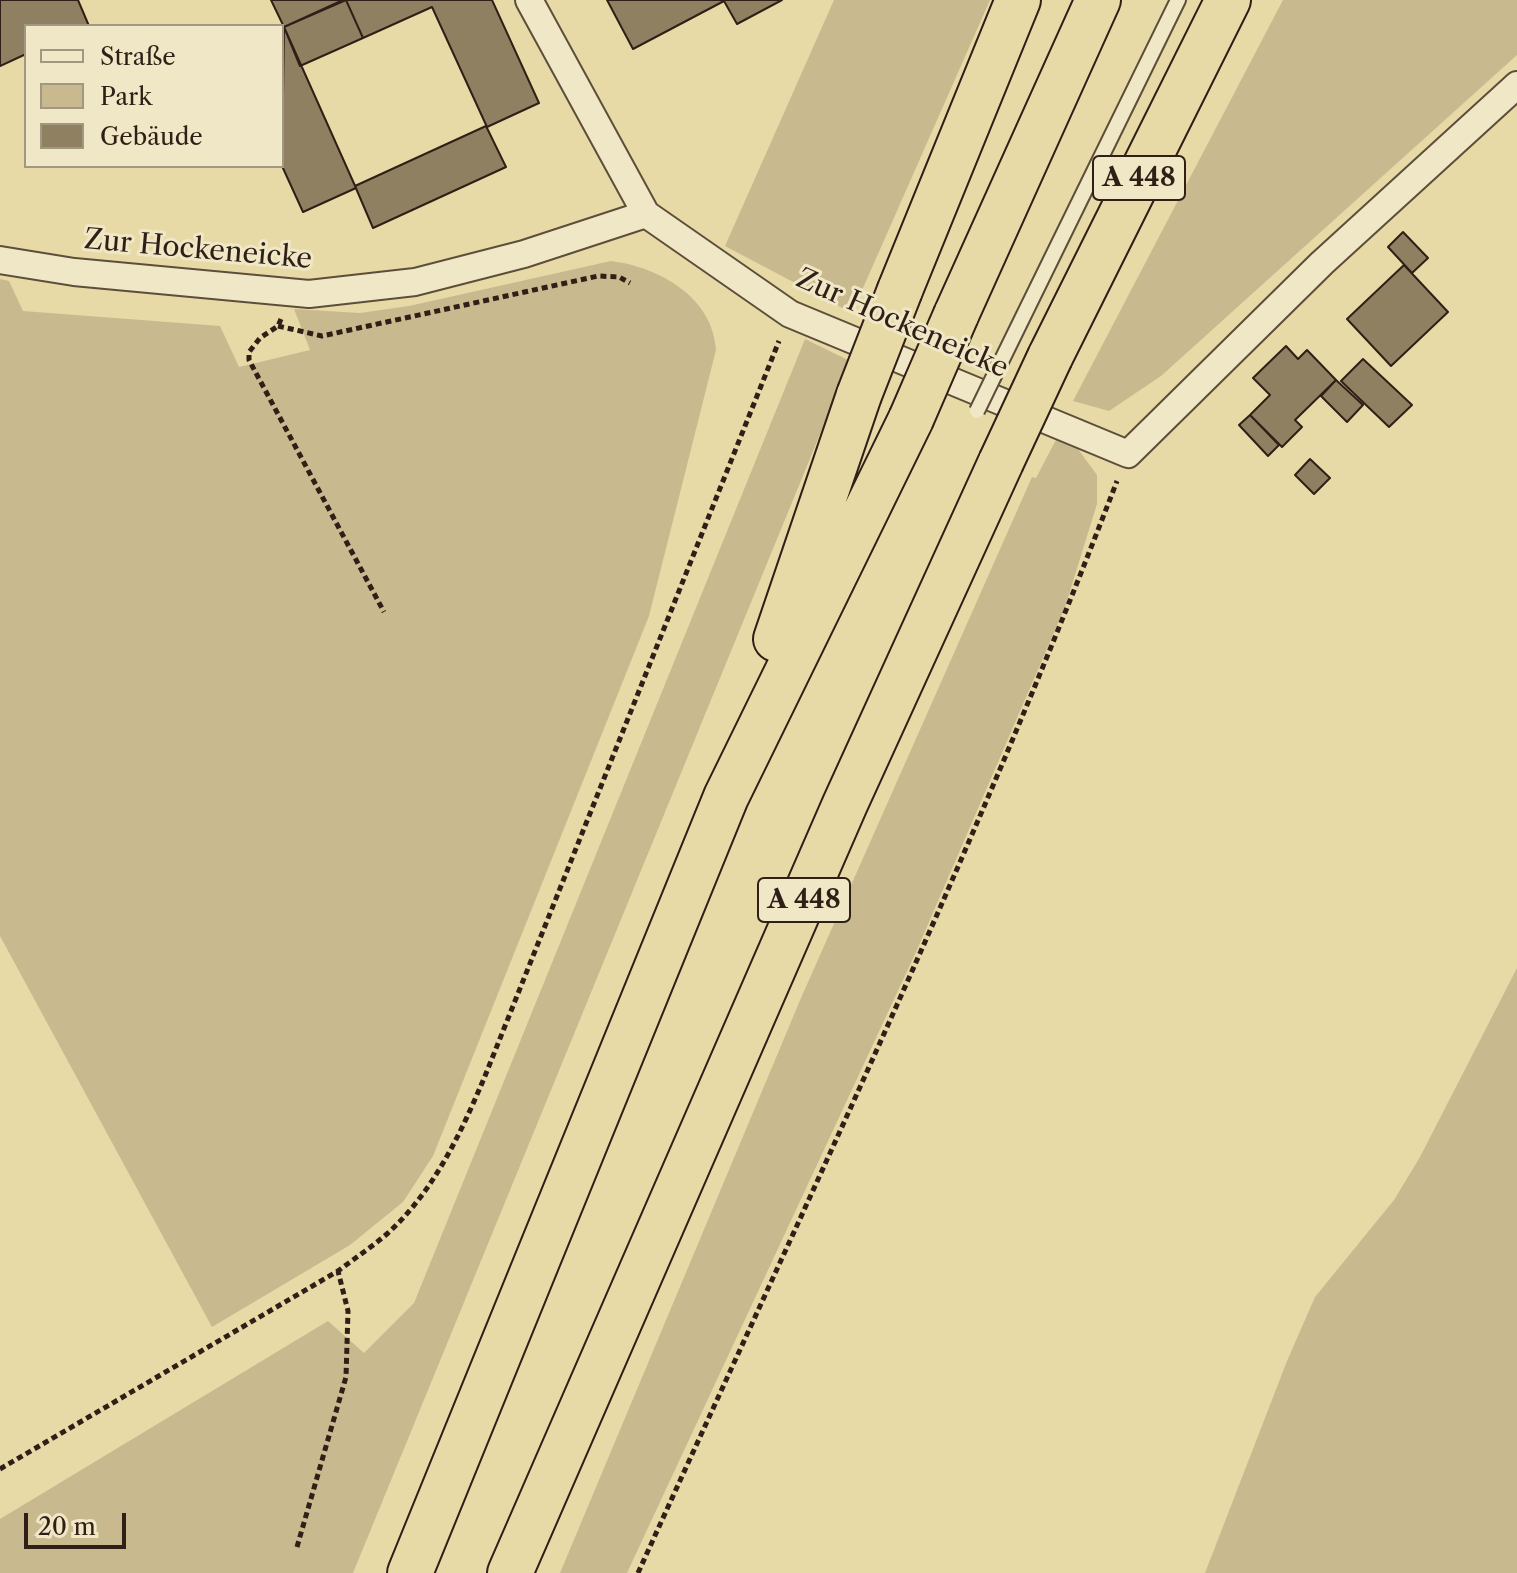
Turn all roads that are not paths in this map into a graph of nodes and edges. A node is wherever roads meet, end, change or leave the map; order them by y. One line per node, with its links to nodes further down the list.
1 (529, 0): 7 (street)
2 (1018, 0): 10 (highway, bridge)
3 (1098, 0): 10 (highway, bridge)
4 (1178, 0): 9 (lane, bridge)
5 (1228, 0): 12 (highway, A 448, bridge)
6 (1517, 85): 7 (street, Zur Hockeneicke)
7 (646, 214): 8 (street, Zur Hockeneicke)
8 (0, 260)
9 (977, 411)
10 (726, 797): 11 (highway)
11 (410, 1573)
12 (510, 1573)

